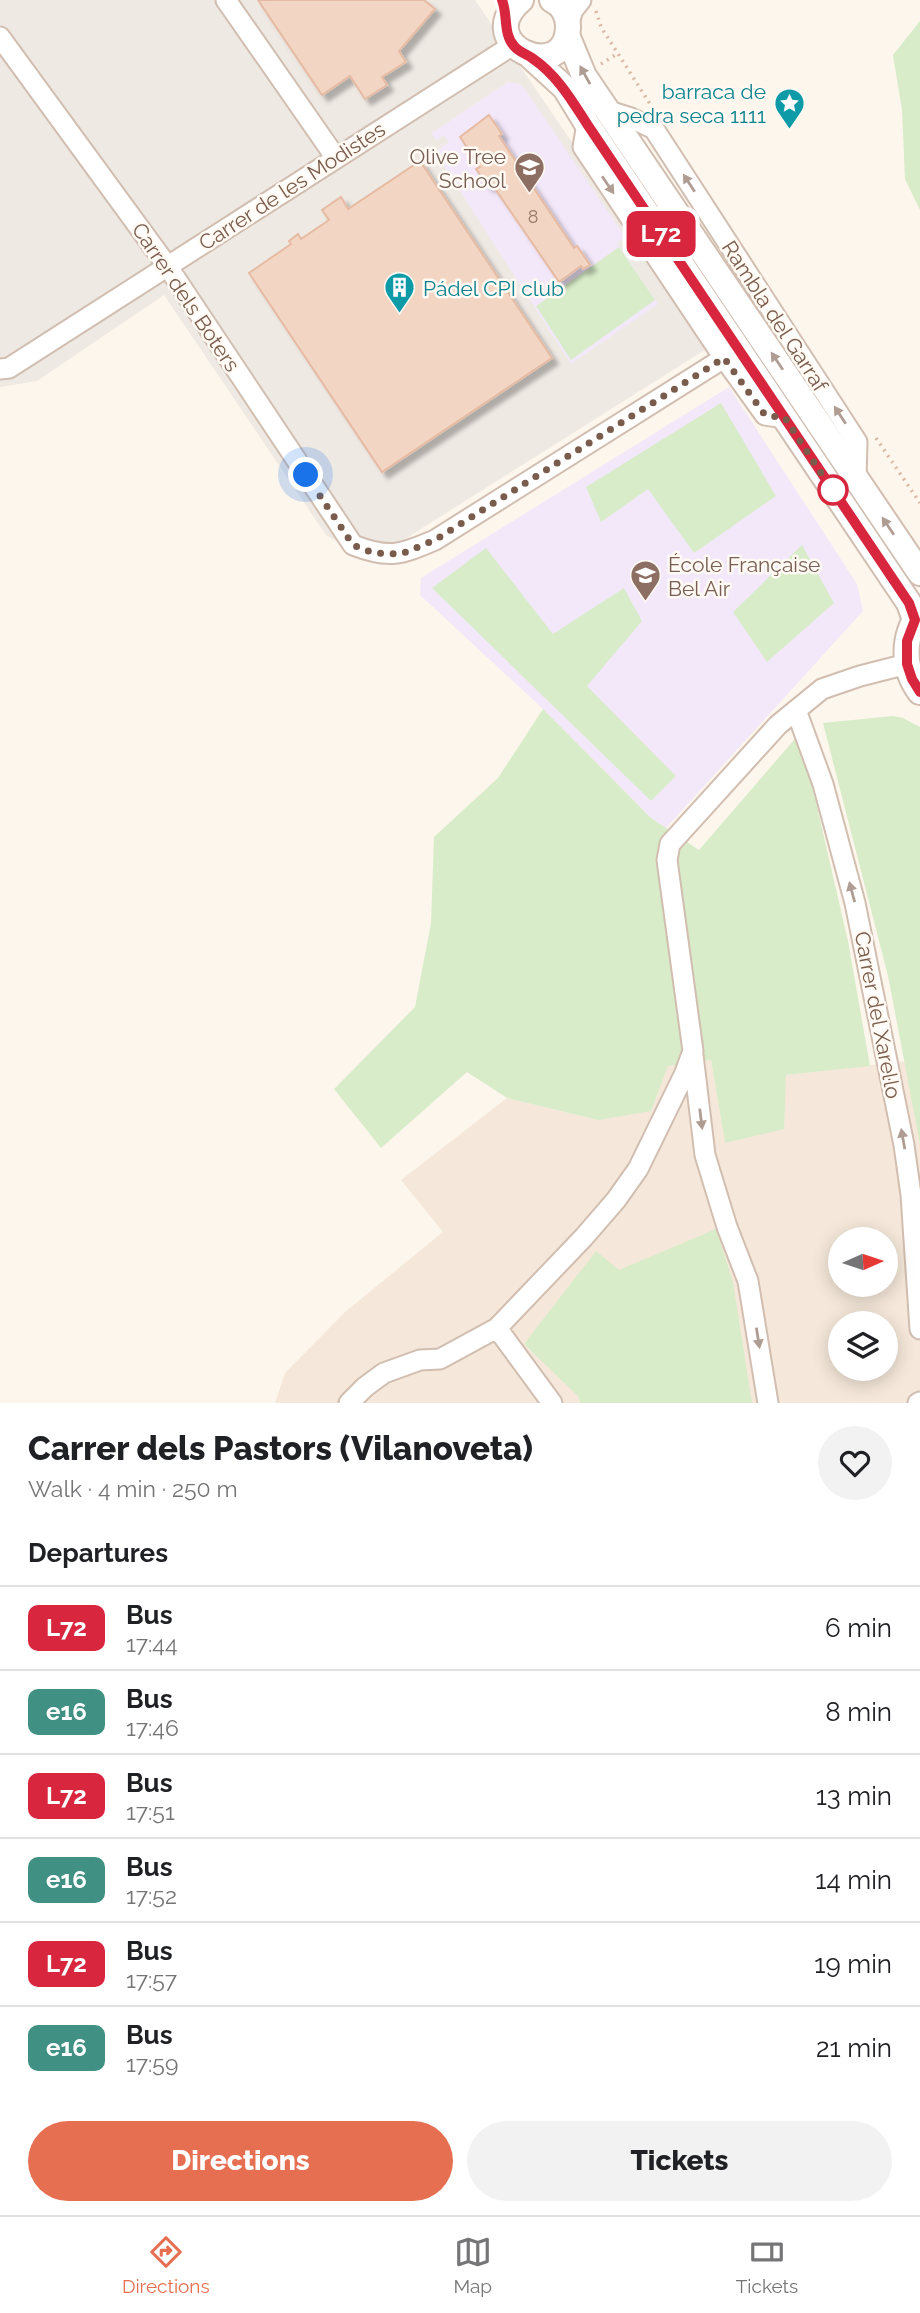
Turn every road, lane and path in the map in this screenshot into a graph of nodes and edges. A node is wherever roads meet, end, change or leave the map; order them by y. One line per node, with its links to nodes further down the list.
1 (226, 0): 10 (street)
2 (521, 0): 5 (street)
3 (552, 0): 6 (street, Rambla del Garraf)
4 (581, 0): 6 (street)
5 (504, 11): 8 (street)
6 (568, 30): 8 (street); 15 (street, Rambla del Garraf, one-way to 6)
7 (0, 37): 11 (street, Carrer dels Boters)
8 (522, 51): 9 (street); 10 (street, Carrer de les Modistes)
9 (587, 124): 12 (street, one-way to 12); 14 (street)
10 (336, 158): 11 (street, Carrer de les Modistes)
11 (168, 267): 12 (street, Carrer dels Boters); 13 (street, Carrer de les Modistes)
12 (724, 358): 14 (street)
13 (0, 369)
14 (785, 418): 16 (street)
15 (920, 573)
16 (914, 612): 17 (street)
17 (907, 664): 18 (street); 19 (street)
18 (920, 692)
19 (796, 710): 20 (street); 22 (street, Carrer del Xarel·lo, one-way to 19)
20 (693, 1051): 21 (street); 25 (street, one-way to 25)
21 (497, 1328): 23 (street); 24 (street)
22 (920, 1329)
23 (349, 1403)
24 (552, 1403)
25 (768, 1403)

